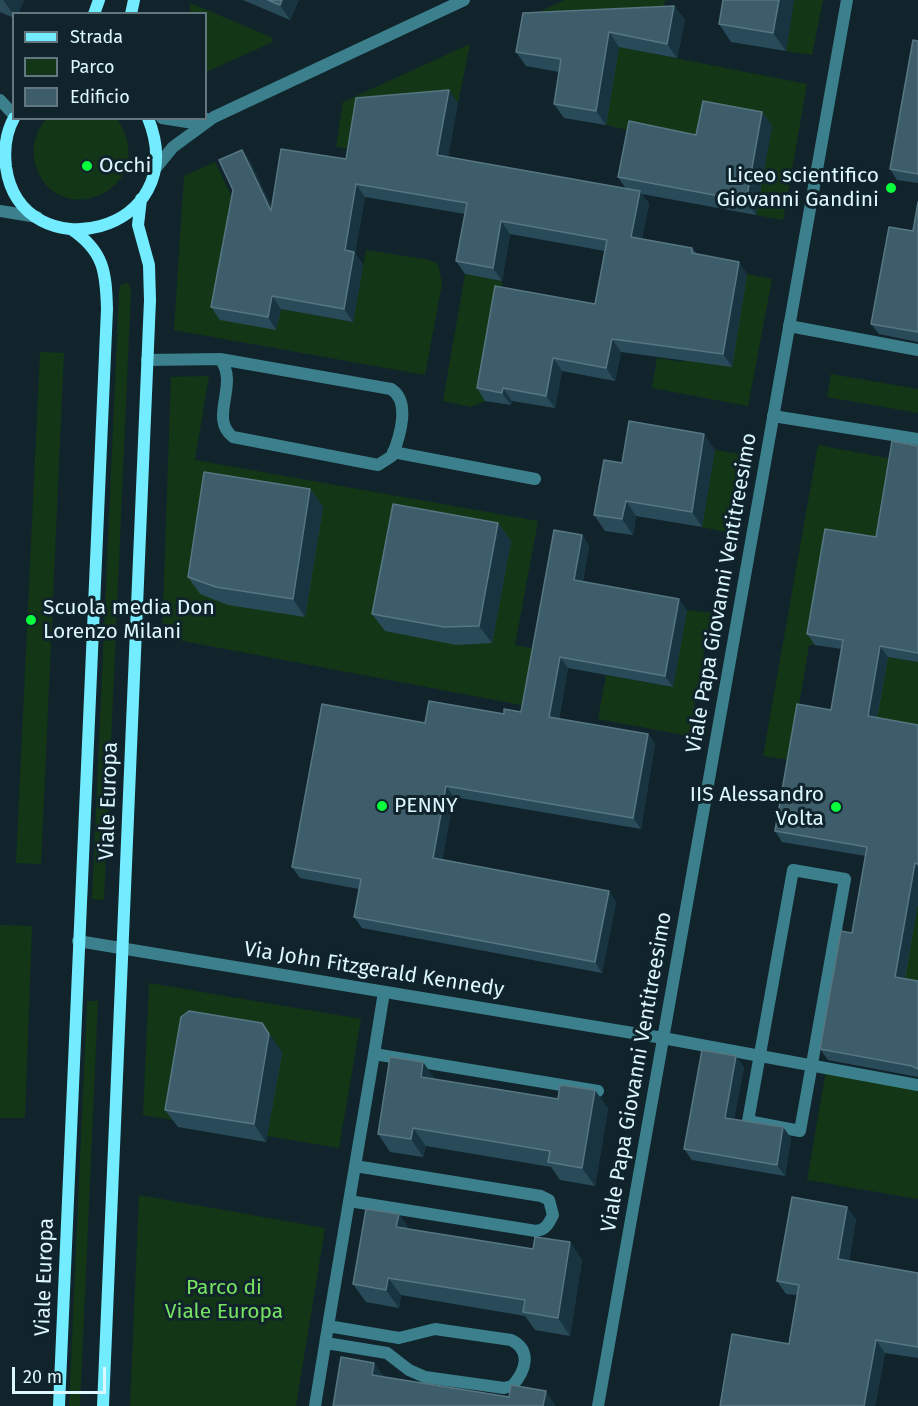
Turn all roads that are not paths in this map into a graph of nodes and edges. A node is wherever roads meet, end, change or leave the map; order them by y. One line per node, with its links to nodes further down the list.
1 (464, 0): 5 (street)
2 (847, 0): 17 (street, Viale Papa Giovanni Ventitreesimo)
3 (0, 100): 4 (street)
4 (12, 115)
5 (214, 117): 6 (street); 12 (street)
6 (207, 118)
7 (12, 120): 11 (street)
8 (149, 120): 12 (street)
9 (174, 120): 10 (street)
10 (198, 120)
11 (2, 159): 15 (street)
12 (155, 169): 13 (street)
13 (141, 199): 16 (street); 20 (street, Viale Europa)
14 (0, 211): 15 (street)
15 (37, 217): 16 (street)
16 (71, 229): 25 (street, Viale Europa)
17 (789, 326): 18 (street); 21 (street, Viale Papa Giovanni Ventitreesimo)
18 (918, 350)
19 (220, 359): 20 (street); 23 (street); 23 (street)
20 (147, 360): 26 (street, Viale Europa)
21 (773, 416): 22 (street); 28 (street, Viale Papa Giovanni Ventitreesimo)
22 (918, 439)
23 (393, 453): 24 (street)
24 (535, 479)
25 (78, 941): 26 (street, Via John Fitzgerald Kennedy); 38 (street, Viale Europa)
26 (122, 949): 27 (street, Via John Fitzgerald Kennedy); 39 (street, Viale Europa)
27 (384, 992): 28 (street, Via John Fitzgerald Kennedy); 29 (street)
28 (663, 1038): 30 (street, Via John Fitzgerald Kennedy); 41 (street, Viale Papa Giovanni Ventitreesimo)
29 (374, 1054): 33 (street); 34 (street)
30 (760, 1056): 31 (street, Via John Fitzgerald Kennedy); 31 (street); 31 (street)
31 (811, 1066): 32 (street, Via John Fitzgerald Kennedy)
32 (918, 1085)
33 (598, 1090)
34 (355, 1166): 35 (street); 35 (street)
35 (349, 1201): 36 (street)
36 (328, 1326): 37 (street); 37 (street)
37 (326, 1343): 40 (street)
38 (59, 1406)
39 (103, 1406)
40 (315, 1406)
41 (598, 1406)

